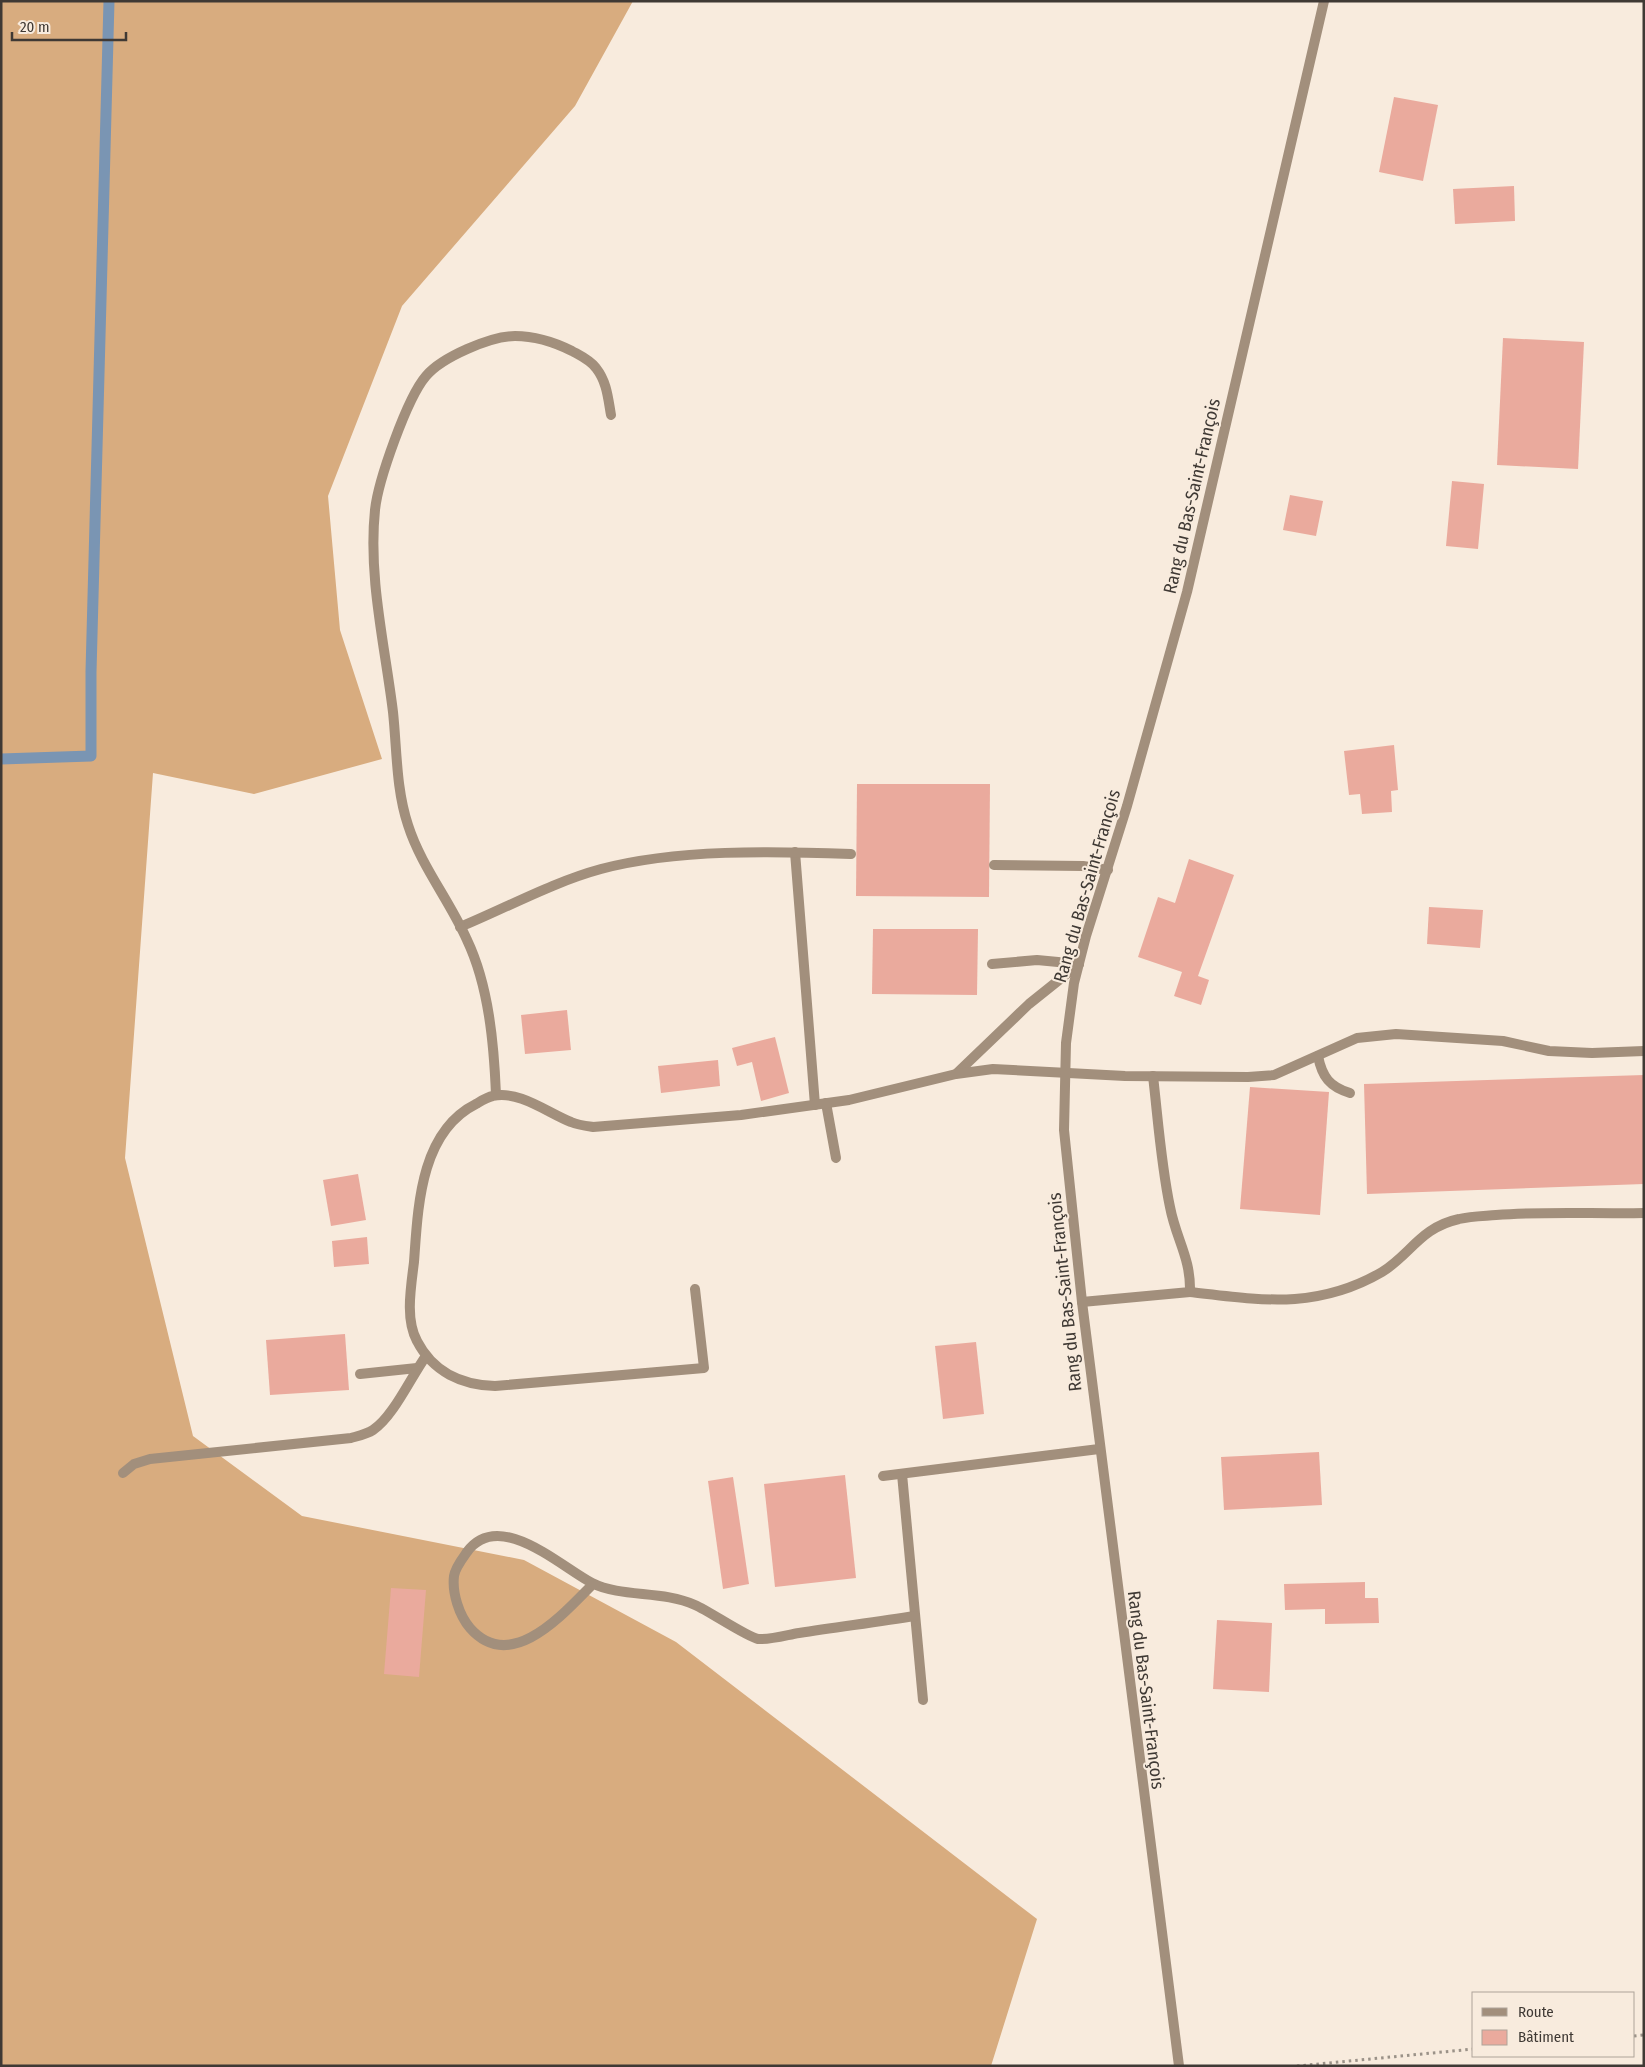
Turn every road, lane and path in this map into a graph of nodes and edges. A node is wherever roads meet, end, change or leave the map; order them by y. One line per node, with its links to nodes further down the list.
1 (1324, 1): 6 (street, Rang du Bas-Saint-François)
2 (611, 415): 7 (street)
3 (795, 852): 4 (street); 7 (street); 18 (street)
4 (851, 854)
5 (994, 865): 6 (street)
6 (1108, 870): 9 (street, Rang du Bas-Saint-François)
7 (460, 927): 16 (street)
8 (992, 964): 9 (street)
9 (1079, 964): 12 (street, Rang du Bas-Saint-François); 13 (street)
10 (1644, 1051): 11 (street)
11 (1318, 1056): 14 (street); 15 (street)
12 (1065, 1071): 13 (street); 14 (street); 23 (street, Rang du Bas-Saint-François)
13 (956, 1074): 17 (street)
14 (1153, 1076): 22 (street)
15 (1350, 1093)
16 (496, 1095): 18 (street); 24 (street)
17 (826, 1103): 18 (street); 19 (street)
18 (814, 1105)
19 (836, 1158)
20 (1644, 1213): 22 (street)
21 (694, 1288): 24 (street)
22 (1190, 1292): 23 (street)
23 (1082, 1302): 27 (street, Rang du Bas-Saint-François)
24 (426, 1356): 25 (street)
25 (417, 1368): 26 (street); 28 (street)
26 (360, 1374)
27 (1099, 1449): 29 (street); 35 (street, Rang du Bas-Saint-François)
28 (123, 1473)
29 (902, 1474): 30 (street); 32 (street)
30 (883, 1476)
31 (593, 1584): 31 (street); 32 (street)
32 (915, 1616): 33 (street)
33 (923, 1700)
34 (1472, 2049): 36 (path)
35 (1179, 2066)
36 (1297, 2066)

